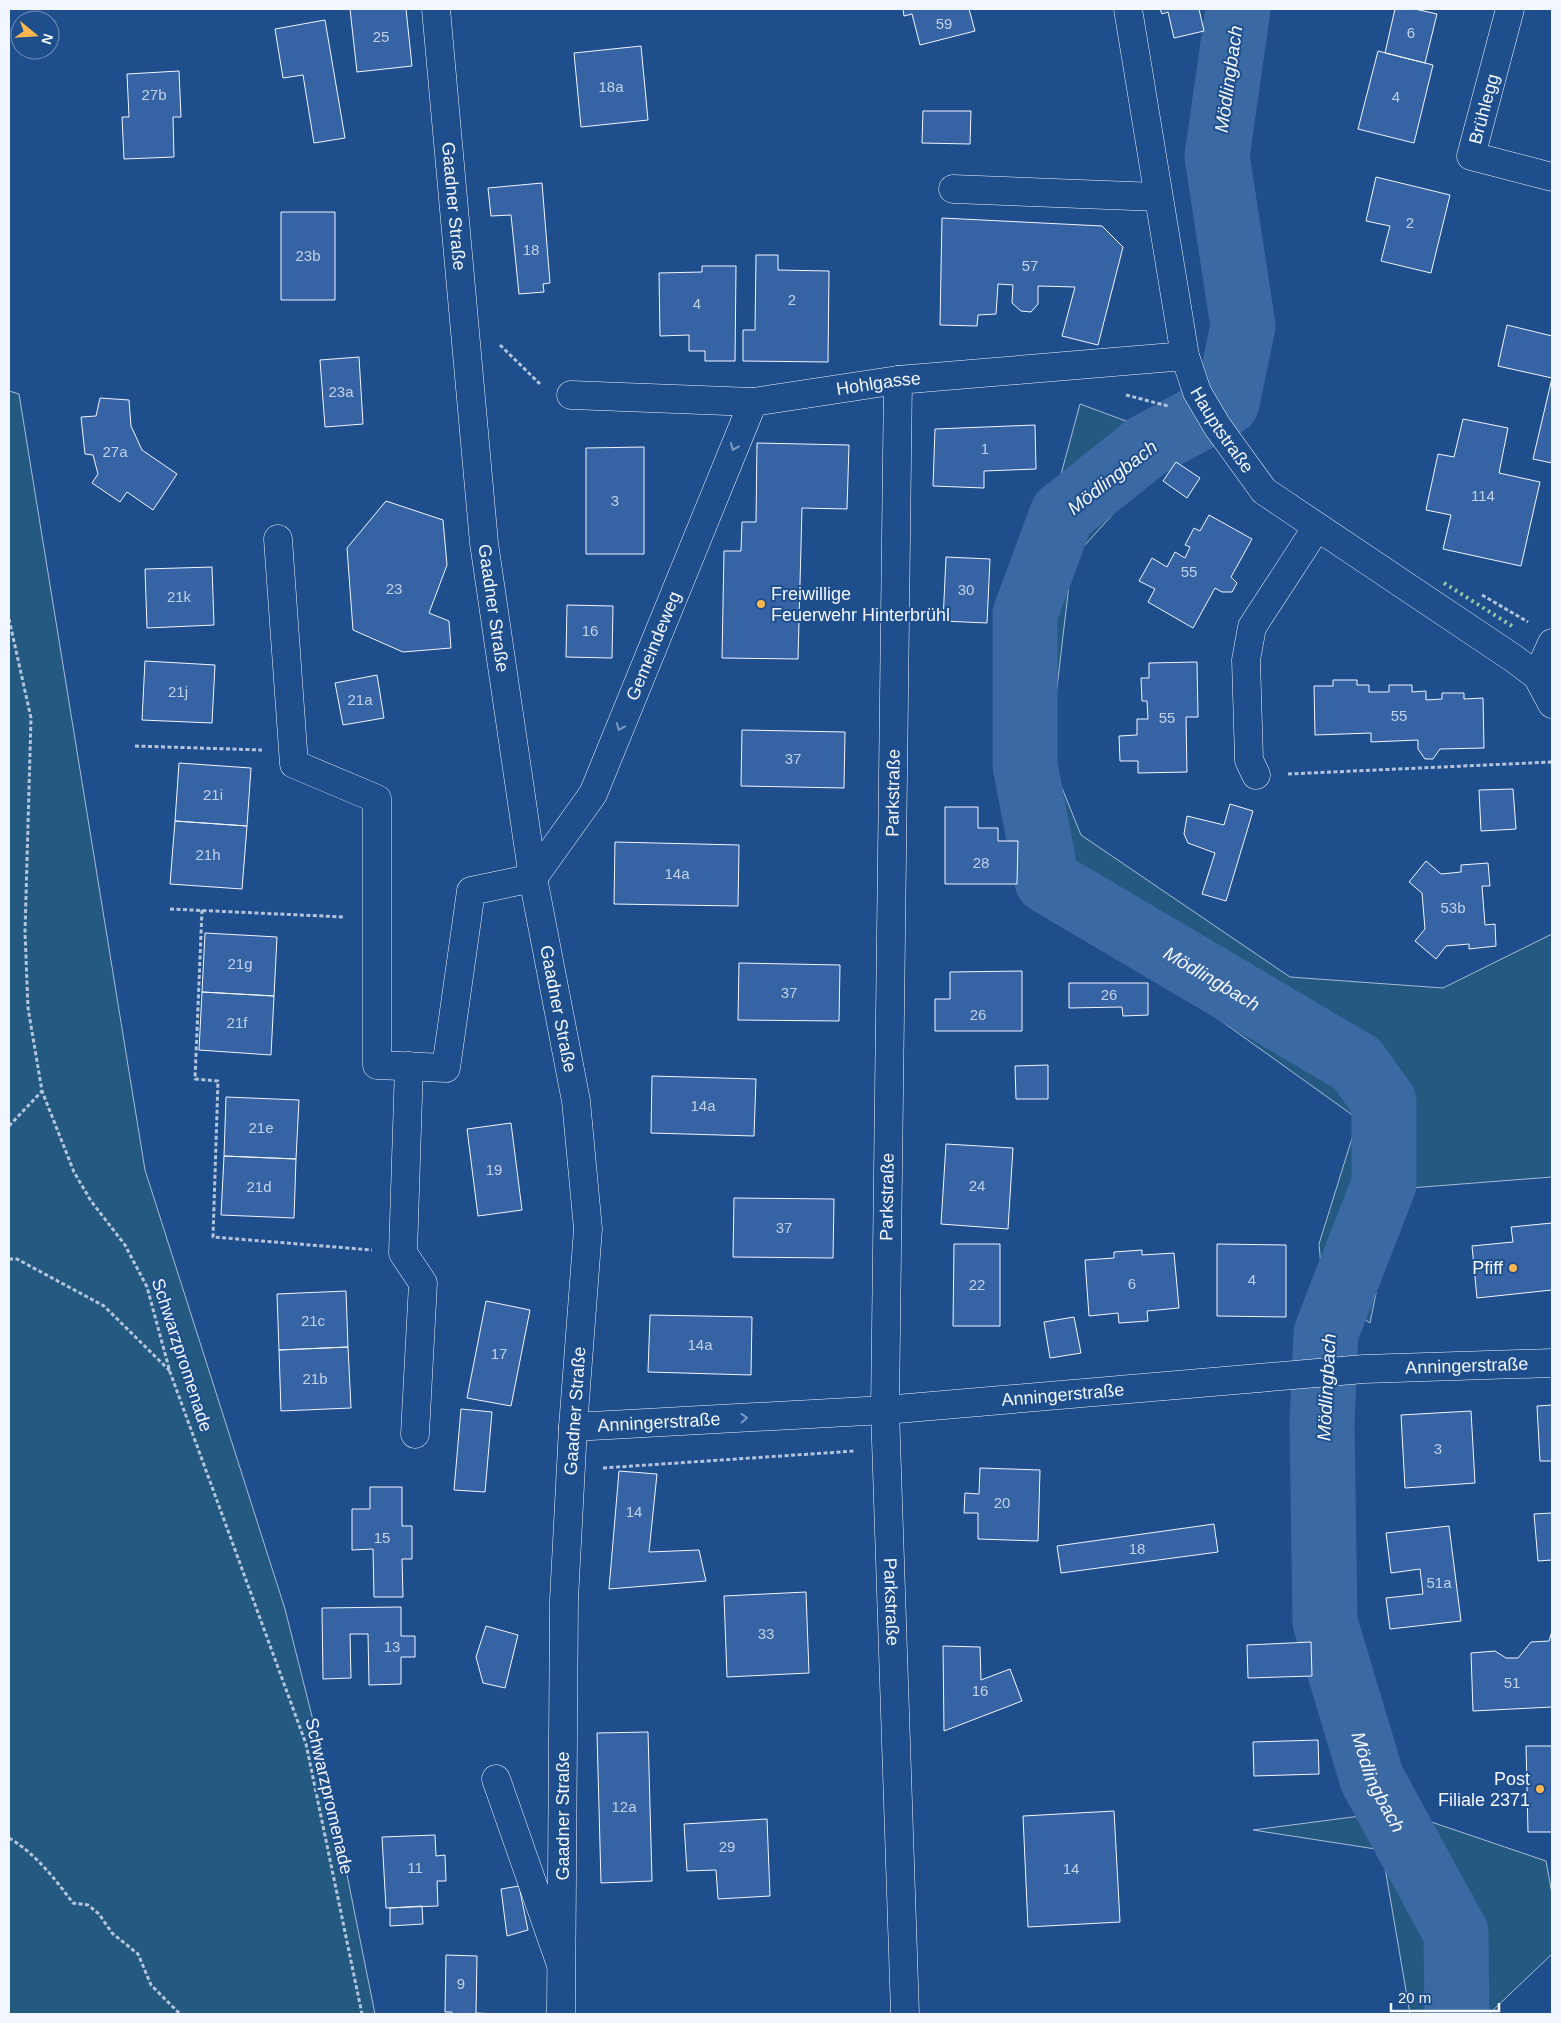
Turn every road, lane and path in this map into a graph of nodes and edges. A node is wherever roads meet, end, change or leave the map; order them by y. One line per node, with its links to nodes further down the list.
1 (436, 9): 22 (street, Gaadner Straße)
2 (1128, 9): 6 (street, Hauptstraße)
3 (1510, 9): 4 (street, Brühlegg)
4 (1552, 177)
5 (953, 189): 6 (street)
6 (1158, 197): 8 (street, Hauptstraße)
7 (498, 337): 10 (path)
8 (1185, 356): 9 (street, Hohlgasse); 12 (street, Hauptstraße)
9 (898, 380): 11 (street, Hohlgasse); 33 (street, Parkstraße)
10 (571, 395): 11 (street, Hohlgasse)
11 (752, 402): 22 (street, Gemeindeweg, one-way to 22)
12 (1317, 527): 16 (street, Hauptstraße); 21 (street)
13 (278, 538): 19 (street)
14 (9, 619): 27 (path, Schwarzpromenade)
15 (1552, 643): 16 (street)
16 (1537, 676): 17 (street, Hauptstraße)
17 (1552, 704)
18 (135, 746): 19 (path)
19 (293, 751): 25 (street)
20 (1552, 762): 21 (path)
21 (1256, 775)
22 (533, 878): 26 (street); 34 (street, Gaadner Straße)
23 (170, 909): 24 (path)
24 (202, 910): 25 (path); 29 (path)
25 (377, 918): 26 (street)
26 (409, 1066): 29 (street)
27 (42, 1091): 28 (path); 32 (path, Schwarzpromenade)
28 (9, 1126)
29 (402, 1253): 35 (street)
30 (9, 1260): 32 (path)
31 (1552, 1363): 33 (street, Anningerstraße)
32 (170, 1372): 42 (path, Schwarzpromenade)
33 (885, 1410): 34 (street, Anningerstraße, one-way to 33); 36 (street, Parkstraße)
34 (573, 1427): 40 (street, Gaadner Straße)
35 (415, 1434)
36 (886, 1449): 37 (path); 44 (street, Parkstraße)
37 (603, 1469)
38 (496, 1779): 40 (street)
39 (9, 1838): 41 (path)
40 (562, 1970): 43 (street, Gaadner Straße)
41 (180, 2014)
42 (362, 2014)
43 (561, 2014)
44 (905, 2014)

